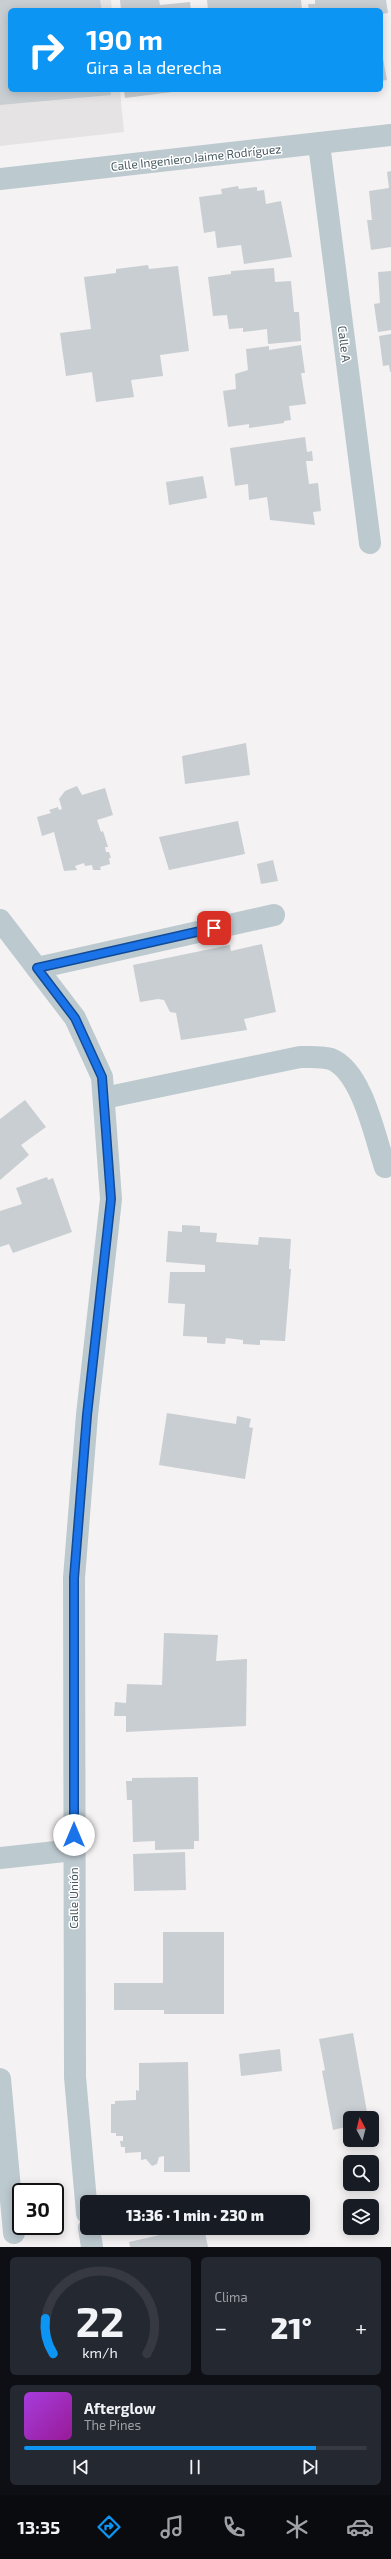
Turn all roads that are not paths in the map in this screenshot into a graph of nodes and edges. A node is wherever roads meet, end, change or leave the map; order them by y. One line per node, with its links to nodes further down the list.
1 (391, 135): 2 (street, Calle Ingeniero Jaime Rodríguez)
2 (319, 144): 3 (street, Calle Ingeniero Jaime Rodríguez); 4 (street, Calle A)
3 (0, 179)
4 (370, 543)
5 (274, 915): 7 (street)
6 (0, 920): 7 (street, Calle Unión)
7 (37, 968): 8 (street, Calle Unión)
8 (104, 1098): 9 (street); 10 (street, Calle Unión)
9 (385, 1167)
10 (74, 1850): 11 (street); 13 (street, Calle Unión)
11 (0, 1858)
12 (0, 2080): 14 (street)
13 (85, 2195)
14 (12, 2211)
15 (89, 2235): 16 (street)
16 (92, 2247)

